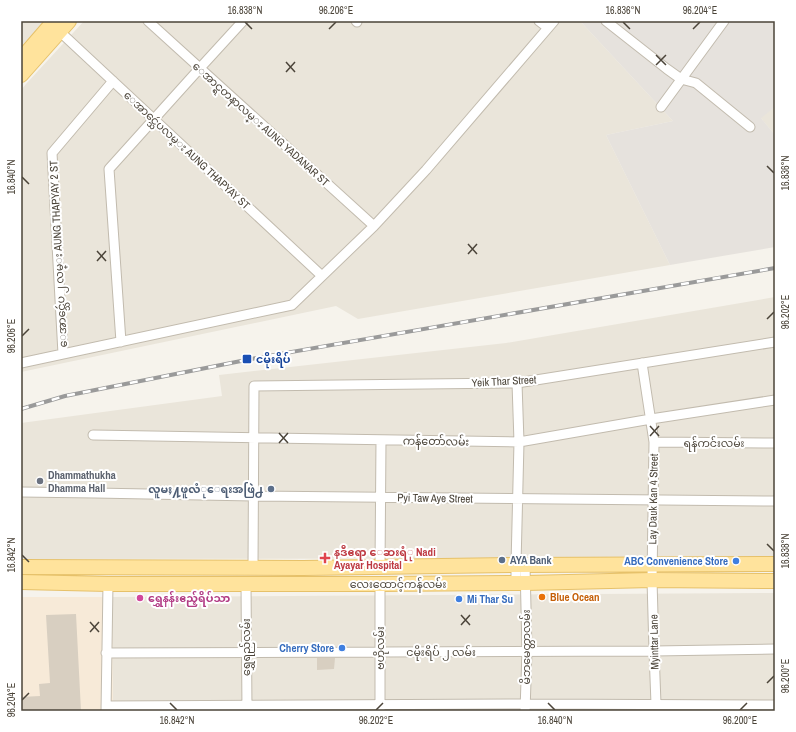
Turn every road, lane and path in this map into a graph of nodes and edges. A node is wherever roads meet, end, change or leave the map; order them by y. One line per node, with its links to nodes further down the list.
1 (70, 21): 9 (main road)
2 (148, 21): 10 (street, ေအာင္ရတနာလမ္း AUNG YADANAR ST)
3 (163, 21): 10 (street)
4 (244, 21): 12 (street)
5 (539, 21): 8 (street)
6 (606, 21): 14 (street)
7 (724, 21): 14 (street)
8 (551, 24): 19 (street)
9 (55, 26): 11 (main road); 13 (main road); 15 (street, ေအာင္သေဴပလမ္း AUNG THAPYAY ST)
10 (156, 28): 12 (street, ေအာင္ရတနာလမ္း AUNG YADANAR ST)
11 (21, 59)
12 (200, 68): 17 (street); 19 (street, ေအာင္ရတနာလမ္း AUNG YADANAR ST)
13 (21, 75)
14 (682, 79): 16 (street); 18 (street)
15 (113, 81): 17 (street, ေအာင္သေဴပလမ္း AUNG THAPYAY ST); 23 (street, ေအာင္သေဴပ ၂ လမ္း AUNG THAPYAY 2 ST)
16 (661, 107)
17 (154, 119): 20 (street, ေအာင္သေဴပလမ္း AUNG THAPYAY ST); 21 (street)
18 (750, 127)
19 (374, 226): 20 (street)
20 (322, 276): 21 (street)
21 (121, 342): 23 (street)
22 (775, 342): 25 (street, Yeik Thar Street)
23 (64, 354): 24 (street)
24 (21, 363)
25 (642, 363): 26 (street, Yeik Thar Street); 28 (street, Lay Dauk Kan 4 Street)
26 (517, 382): 30 (street, Yeik Thar Street); 32 (street, မိဘမေတ္တာလမ်း)
27 (775, 400): 28 (street, ကန်တော်လမ်း)
28 (651, 419): 32 (street, ကန်တော်လမ်း); 33 (street, Lay Dauk Kan 4 Street)
29 (93, 436): 30 (street, ကန်တော်လမ်း)
30 (253, 437): 31 (street, ကန်တော်လမ်း); 36 (street)
31 (382, 440): 32 (street, ကန်တော်လမ်း); 37 (street)
32 (520, 442): 38 (street, မိဘမေတ္တာလမ်း)
33 (654, 442): 34 (street, ရန်ကင်းလမ်း); 39 (street, Lay Dauk Kan 4 Street)
34 (775, 443)
35 (21, 492): 36 (street, Pyi Taw Aye Street)
36 (253, 496): 37 (street, Pyi Taw Aye Street); 45 (street)
37 (380, 498): 38 (street, Pyi Taw Aye Street); 47 (street)
38 (518, 499): 39 (street, Pyi Taw Aye Street); 43 (street, မိဘမေတ္တာလမ်း)
39 (653, 500): 40 (street, Pyi Taw Aye Street); 41 (street, Lay Dauk Kan 4 Street)
40 (775, 501)
41 (652, 564): 42 (main road, လေးထောင့်ကန်လမ်း); 43 (main road, လေးထောင့်ကန်လမ်း); 48 (street, Lay Dauk Kan 4 Street)
42 (775, 564)
43 (520, 565): 47 (main road, လေးထောင့်ကန်လမ်း); 51 (street, မိဘမေတ္တာလမ်း)
44 (21, 567): 45 (main road, လေးထောင့်ကန်လမ်း)
45 (253, 568): 46 (main road, လေးထောင့်ကန်လမ်း)
46 (303, 568): 47 (main road, လေးထောင့်ကန်လမ်း); 54 (main road)
47 (380, 568): 55 (main road)
48 (652, 580): 49 (main road, လေးထောင့်ကန်လမ်း); 51 (main road, လေးထောင့်ကန်လမ်း); 58 (street, Myinttar Lane)
49 (775, 581)
50 (21, 582): 52 (main road, လေးထောင့်ကန်လမ်း)
51 (521, 583): 55 (main road, လေးထောင့်ကန်လမ်း); 57 (street, မိဘမေတ္တာလမ်း)
52 (108, 584): 53 (main road, လေးထောင့်ကန်လမ်း); 61 (street)
53 (246, 584): 54 (main road, လေးထောင့်ကန်လမ်း); 59 (street, ရွှေရည်လမ်း)
54 (303, 584): 55 (main road, လေးထောင့်ကန်လမ်း)
55 (380, 584): 60 (street, ဗဟိုလမ်း)
56 (775, 649): 58 (street, ငမိုးရိပ် ၂ လမ်း)
57 (527, 651): 58 (street, ငမိုးရိပ် ၂ လမ်း); 60 (street, ငမိုးရိပ် ၂ လမ်း); 64 (street, မိဘမေတ္တာလမ်း)
58 (654, 651): 62 (street, Myinttar Lane)
59 (246, 652): 60 (street, ငမိုးရိပ် ၂ လမ်း); 61 (street, ငမိုးရိပ် ၂ လမ်း); 65 (street, ရွှေရည်လမ်း)
60 (379, 652): 66 (street, ဗဟိုလမ်း)
61 (106, 653): 67 (street)
62 (656, 704): 63 (street); 64 (street)
63 (775, 705)
64 (525, 707): 66 (street)
65 (247, 708): 66 (street); 67 (street)
66 (380, 708)
67 (106, 709)

